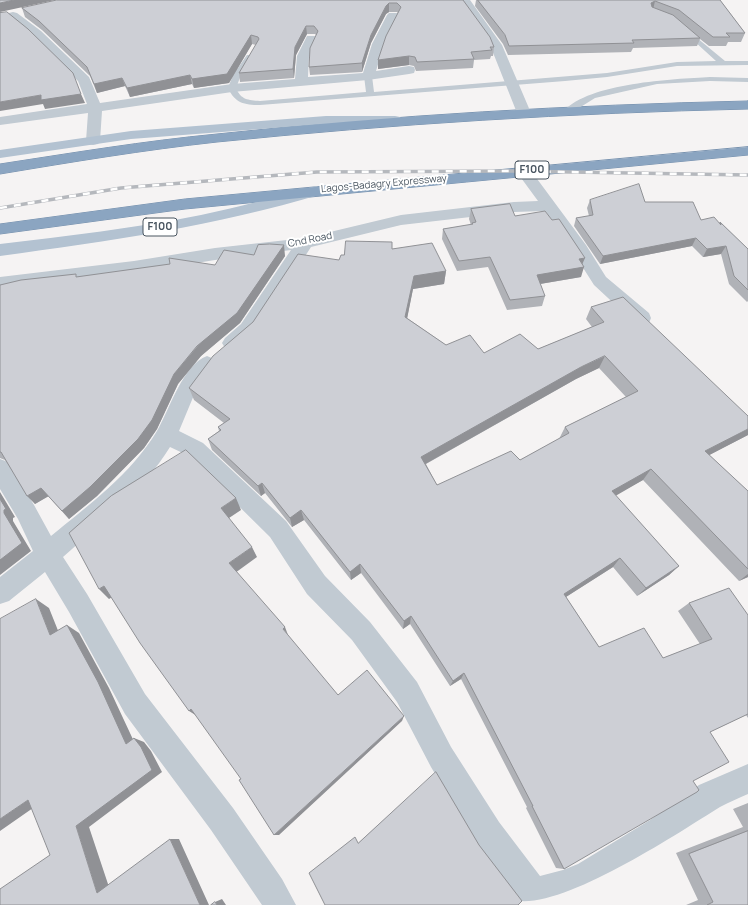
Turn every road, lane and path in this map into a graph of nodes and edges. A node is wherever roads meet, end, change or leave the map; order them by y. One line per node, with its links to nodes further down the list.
1 (460, 0): 2 (street); 16 (street)
2 (479, 1)
3 (27, 12): 4 (street)
4 (13, 15): 6 (street); 20 (street)
5 (392, 15): 13 (street)
6 (0, 18)
7 (679, 26): 10 (lane)
8 (311, 39): 15 (street)
9 (255, 47): 17 (lane)
10 (723, 63): 11 (lane); 16 (lane)
11 (748, 63)
12 (410, 70): 13 (street)
13 (368, 76): 15 (street); 18 (lane)
14 (748, 80): 21 (lane)
15 (301, 82): 17 (street)
16 (512, 82): 18 (lane); 22 (street)
17 (232, 88): 18 (lane); 20 (street)
18 (370, 95)
19 (748, 105): 21 (highway)
20 (95, 107): 24 (street); 25 (street)
21 (568, 111): 22 (highway)
22 (524, 113): 23 (highway)
23 (416, 120): 25 (main road); 28 (highway)
24 (0, 121)
25 (93, 141): 27 (main road)
26 (748, 151): 29 (highway, Lagos-Badagry Expressway / F100)
27 (0, 154)
28 (0, 169)
29 (524, 171): 30 (highway, Lagos-Badagry Expressway / F100); 31 (street)
30 (316, 191): 32 (highway, F100); 34 (main road, Lagos-Badagry Expressway / F100)
31 (549, 206): 33 (street, Cnd Road); 36 (street)
32 (0, 229)
33 (305, 243): 35 (street, Cnd Road); 37 (street)
34 (0, 250)
35 (0, 283)
36 (655, 332)
37 (166, 435): 39 (street); 41 (street)
38 (0, 469): 39 (street)
39 (48, 554): 40 (street); 42 (street)
40 (0, 592)
41 (748, 779)
42 (280, 905)

